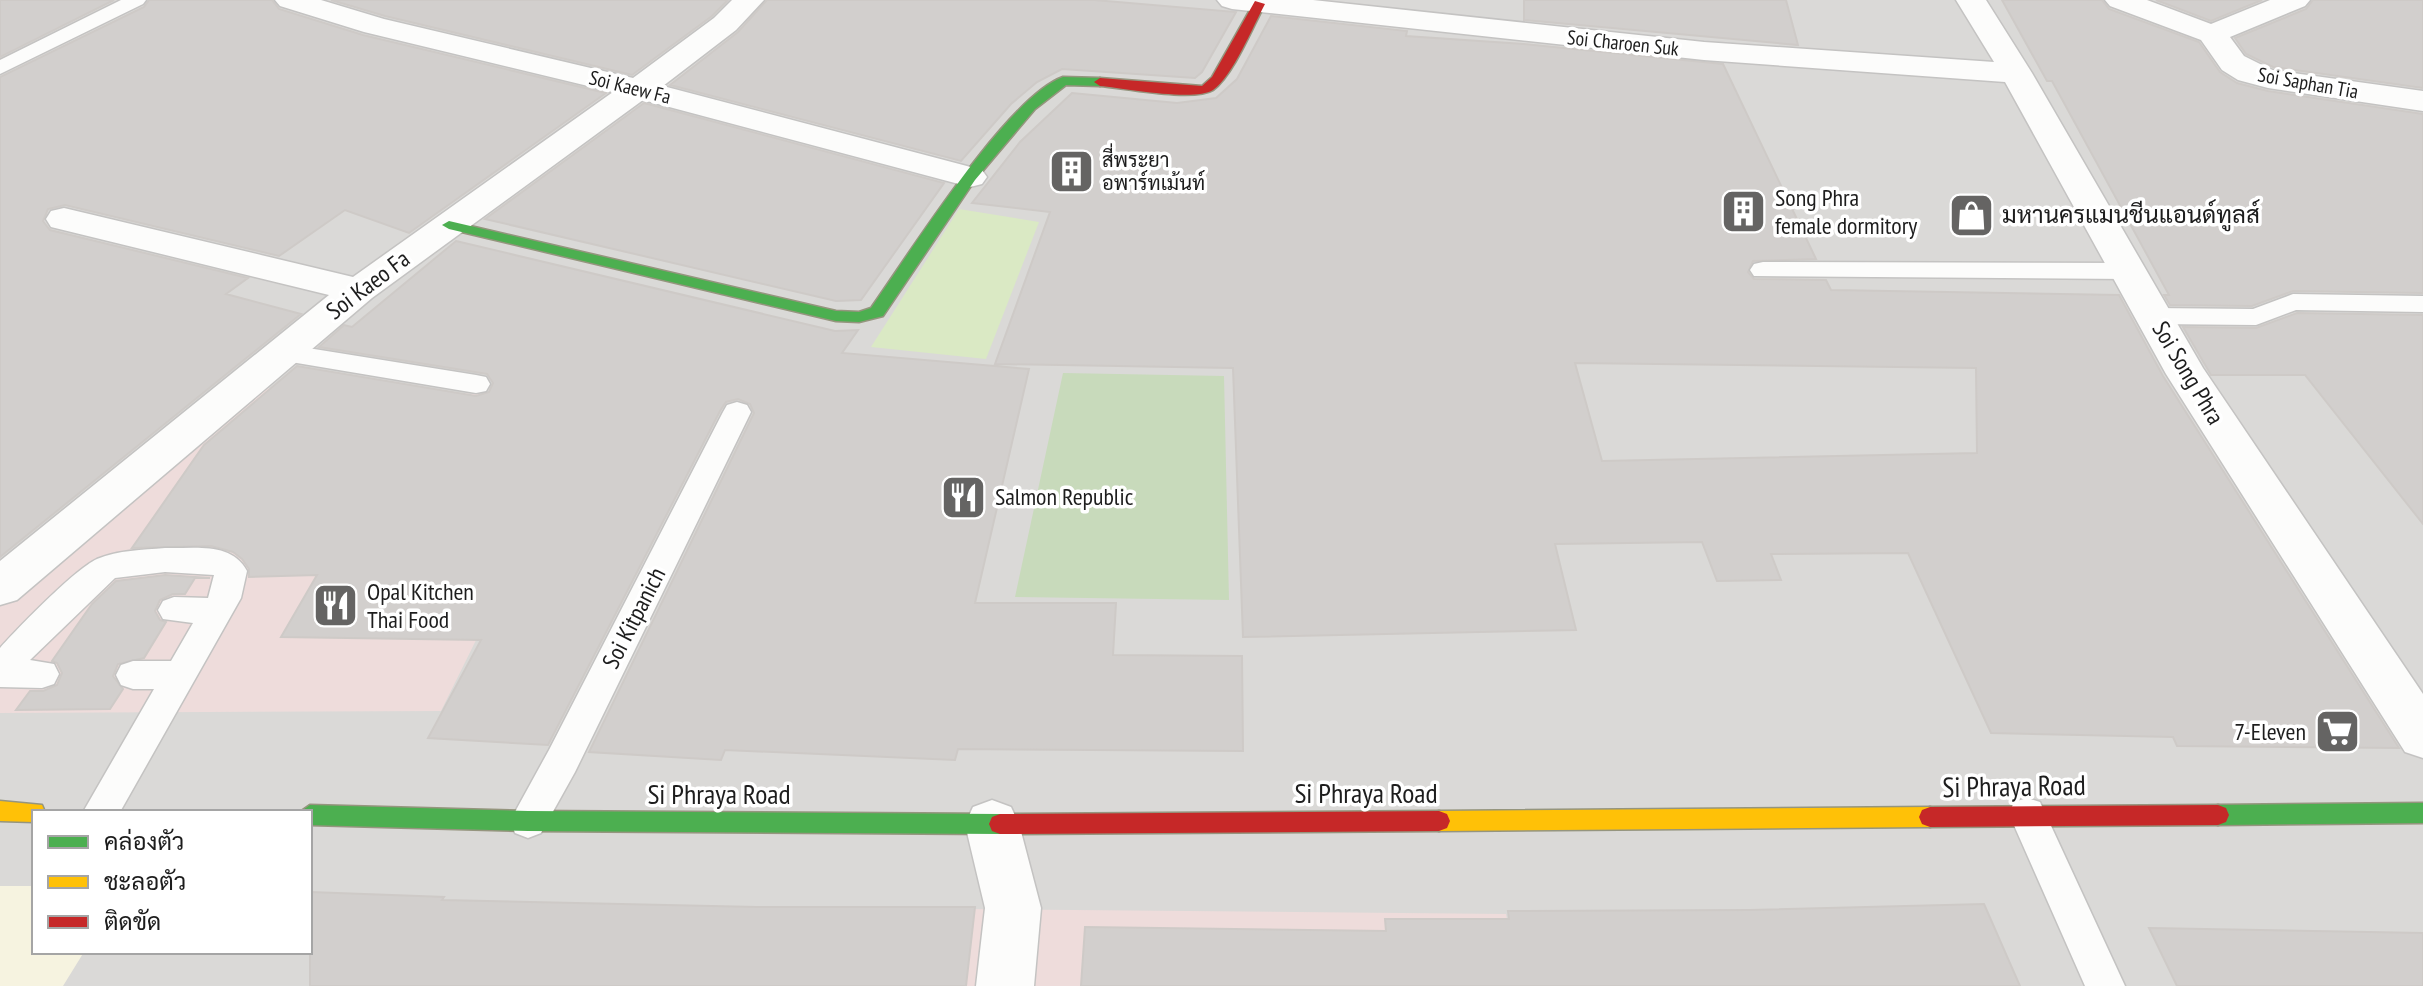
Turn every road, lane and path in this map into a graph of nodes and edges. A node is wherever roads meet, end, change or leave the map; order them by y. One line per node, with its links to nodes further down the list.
1 (136, 0): 10 (lane)
2 (290, 0): 12 (street, Soi Kaew Fa)
3 (749, 0): 12 (street, Soi Kaeo Fa)
4 (1971, 0): 11 (street, Soi Song Phra)
5 (2120, 0): 9 (street)
6 (2295, 0): 9 (street)
7 (1245, 2): 8 (street, Soi Charoen Suk); 14 (main road)
8 (1338, 6): 11 (street, Soi Charoen Suk)
9 (2212, 34): 13 (street, Soi Saphan Tia)
10 (0, 68)
11 (2016, 73): 18 (street, Soi Song Phra)
12 (639, 89): 14 (street, Soi Kaew Fa); 16 (street, Soi Kaeo Fa)
13 (2423, 101)
14 (970, 177): 16 (main road)
15 (64, 219): 19 (street)
16 (449, 225): 19 (street, Soi Kaeo Fa)
17 (1763, 270): 18 (lane)
18 (2129, 271): 21 (street, Soi Song Phra)
19 (359, 290): 22 (street, Soi Kaeo Fa)
20 (2423, 304): 21 (lane)
21 (2153, 316): 32 (street, Soi Song Phra)
22 (283, 353): 23 (lane); 25 (street, Soi Kaeo Fa)
23 (476, 384)
24 (737, 412): 39 (lane, Soi Kitpanich)
25 (0, 587)
26 (174, 610): 27 (lane)
27 (217, 611): 28 (lane); 31 (lane)
28 (0, 672): 29 (lane)
29 (42, 674)
30 (133, 675): 31 (lane)
31 (181, 675): 33 (lane)
32 (2423, 736)
33 (102, 810)
34 (0, 811): 35 (main road)
35 (32, 812)
36 (2423, 813): 37 (main road, Si Phraya Road)
37 (2027, 814): 40 (main road, Si Phraya Road); 42 (lane)
38 (312, 815): 39 (main road, Si Phraya Road)
39 (528, 821): 40 (main road, Si Phraya Road)
40 (992, 824): 41 (street)
41 (1005, 986)
42 (2105, 986)

